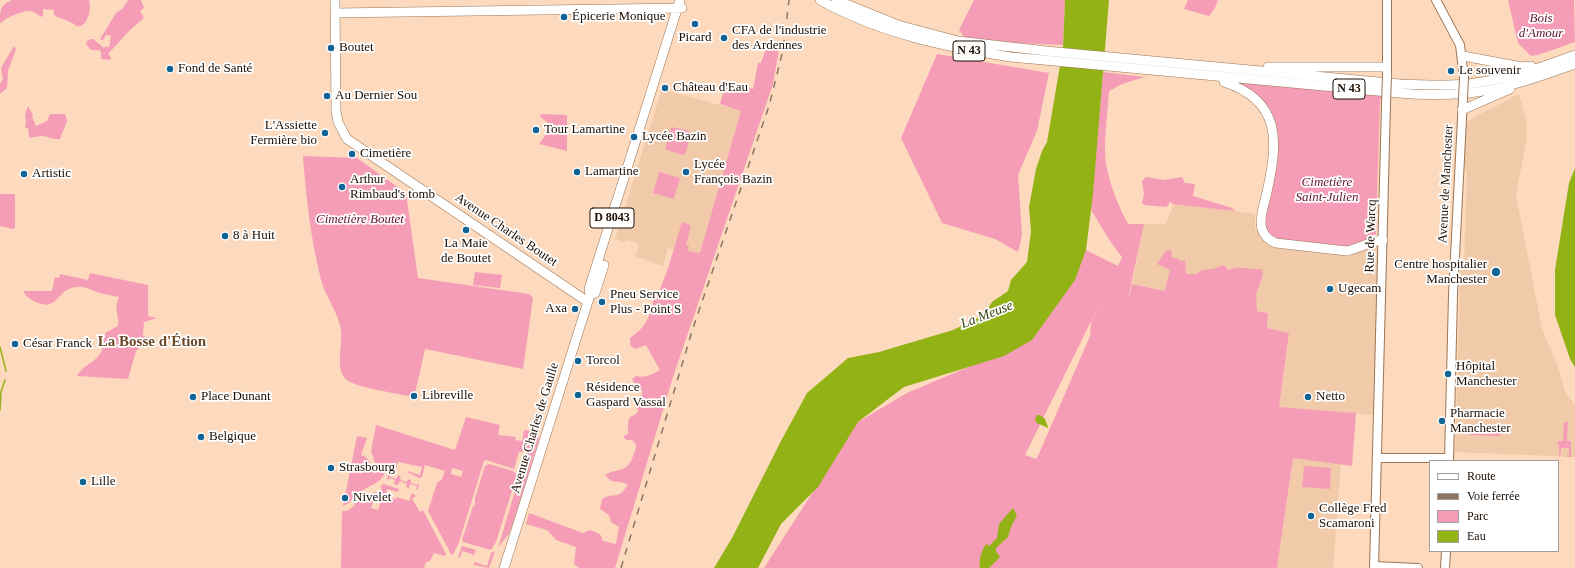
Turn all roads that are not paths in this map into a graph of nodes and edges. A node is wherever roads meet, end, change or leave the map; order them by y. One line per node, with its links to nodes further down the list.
1 (335, 0): 7 (main road, Avenue Charles Boutet)
2 (820, 0): 8 (main road, N 43)
3 (836, 0): 8 (main road, N 43)
4 (1387, 0): 13 (main road, Rue de Warcq)
5 (1436, 0): 9 (main road, Avenue de Manchester)
6 (681, 4): 7 (main road); 18 (main road, Avenue Charles de Gaulle / D 8043)
7 (335, 13): 18 (main road, Avenue Charles Boutet)
8 (896, 28): 12 (main road, N 43); 14 (main road, N 43)
9 (1462, 56): 11 (main road); 16 (main road, Avenue de Manchester, bridge)
10 (1572, 60): 11 (main road, N 43); 15 (main road, N 43)
11 (1552, 63): 12 (main road, N 43)
12 (1197, 65): 13 (main road)
13 (1386, 66): 17 (main road, Rue de Warcq, bridge)
14 (1119, 68): 15 (main road, N 43); 17 (main road)
15 (1542, 76): 16 (main road)
16 (1462, 110): 20 (main road, Avenue de Manchester)
17 (1383, 240): 19 (main road, Rue de Warcq)
18 (589, 298): 23 (main road, Avenue Charles de Gaulle / D 8043)
19 (1377, 458): 20 (main road); 22 (main road, Rue de Warcq)
20 (1449, 460)
21 (1446, 552): 25 (main road)
22 (1374, 567): 24 (main road)
23 (504, 568)
24 (1418, 568)
25 (1445, 568)

